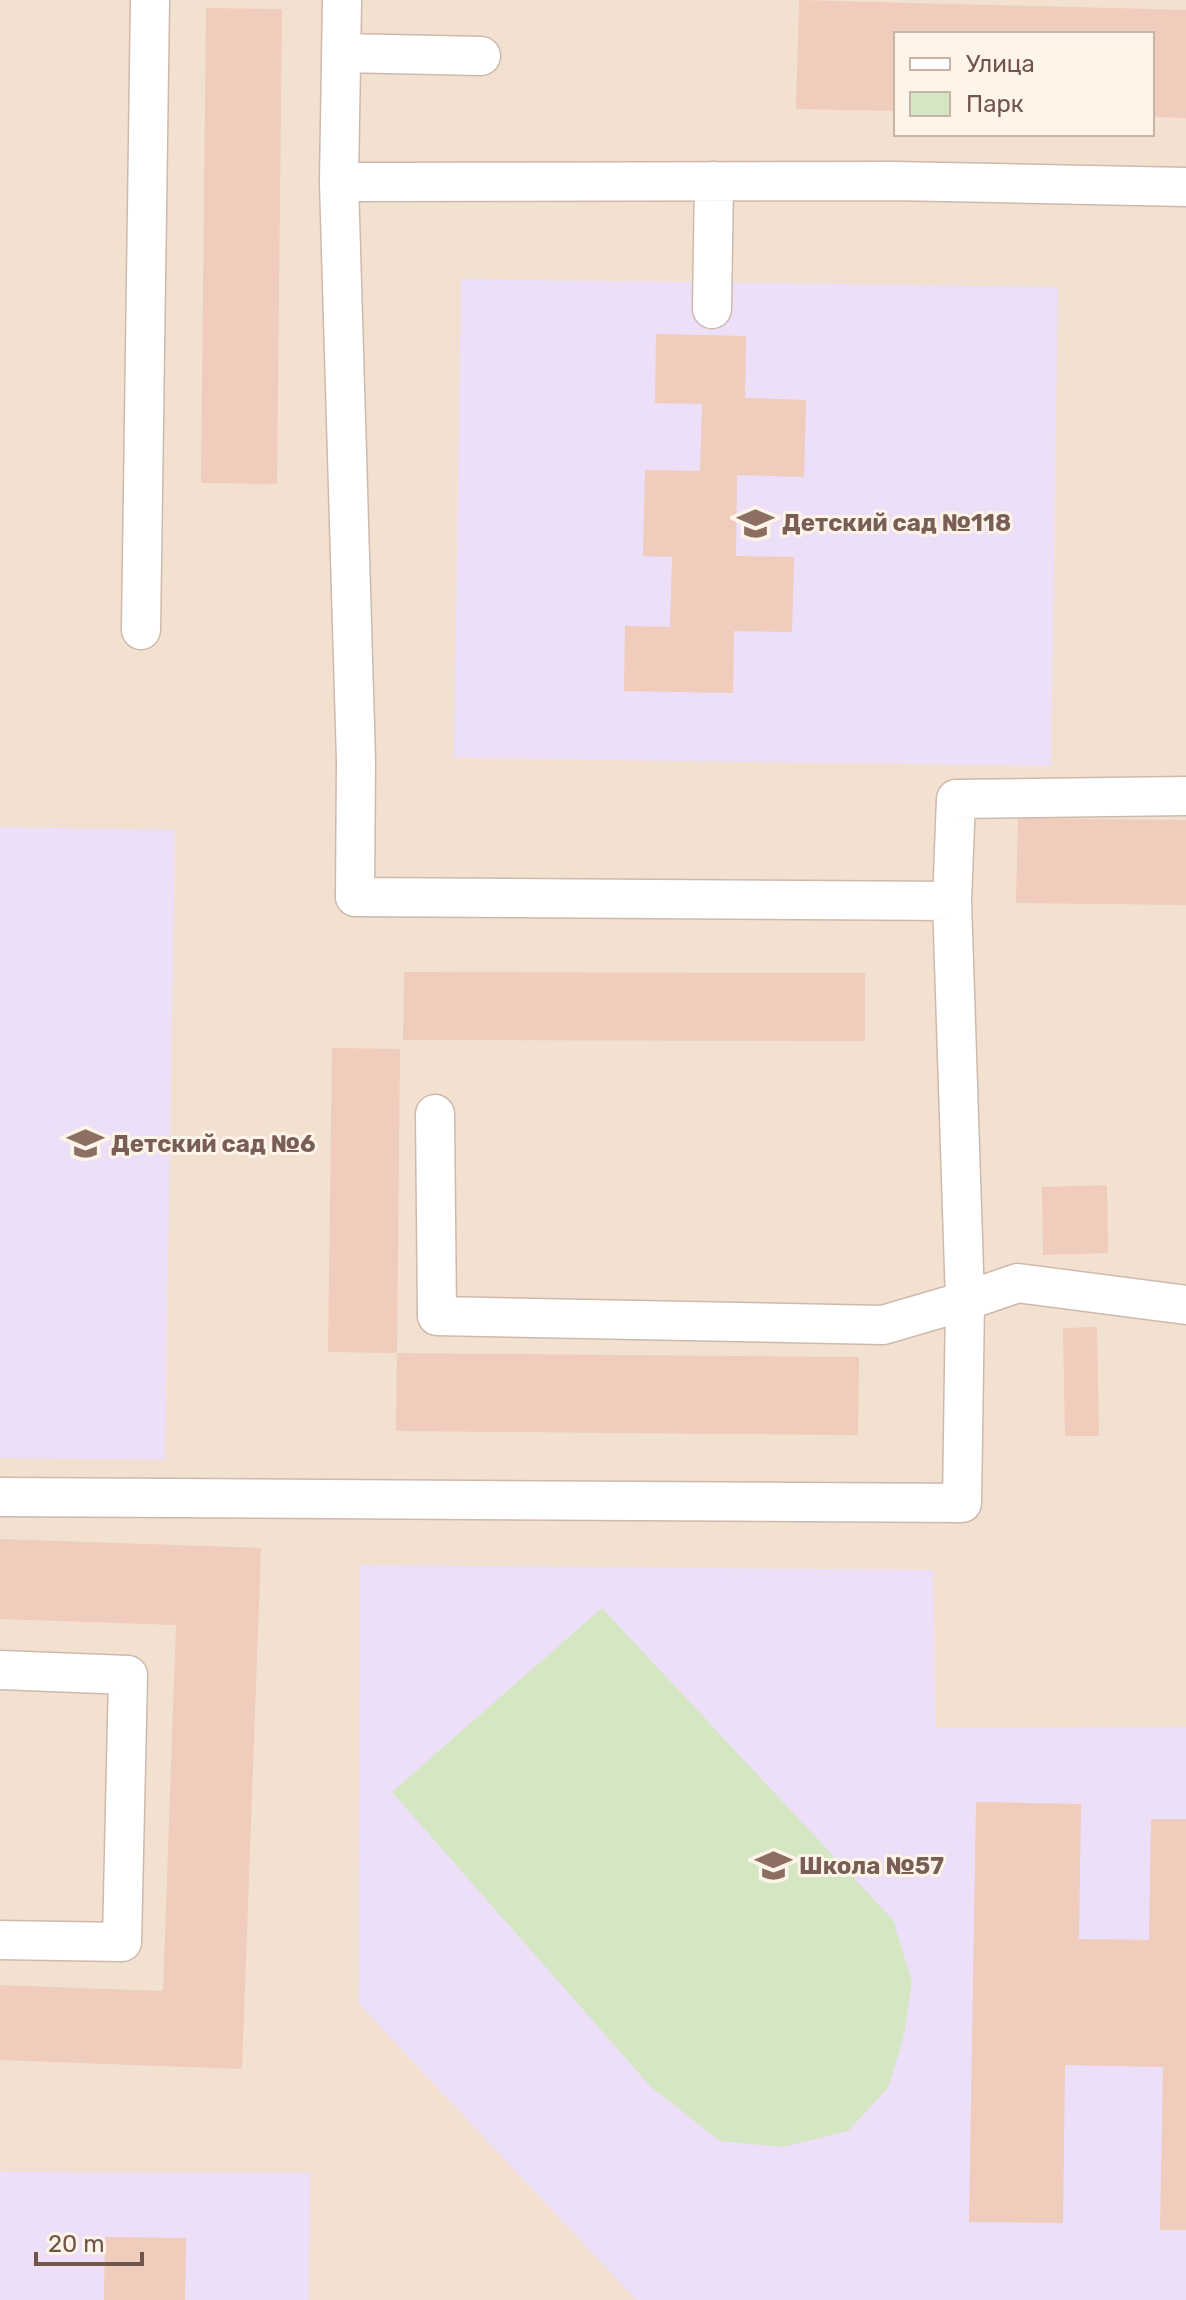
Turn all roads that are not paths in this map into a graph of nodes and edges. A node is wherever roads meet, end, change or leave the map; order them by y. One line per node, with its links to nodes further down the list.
1 (150, 0): 9 (lane)
2 (342, 0): 3 (lane)
3 (342, 53): 4 (lane); 6 (lane)
4 (481, 56)
5 (714, 181): 6 (lane); 7 (lane); 8 (lane)
6 (339, 182): 11 (lane)
7 (1186, 187)
8 (712, 309)
9 (141, 630)
10 (1186, 796): 11 (lane)
11 (952, 901): 13 (lane)
12 (435, 1114): 13 (lane)
13 (965, 1301): 14 (lane); 15 (lane)
14 (1186, 1305)
15 (0, 1497)
16 (0, 1670): 17 (lane)
17 (0, 1940)

